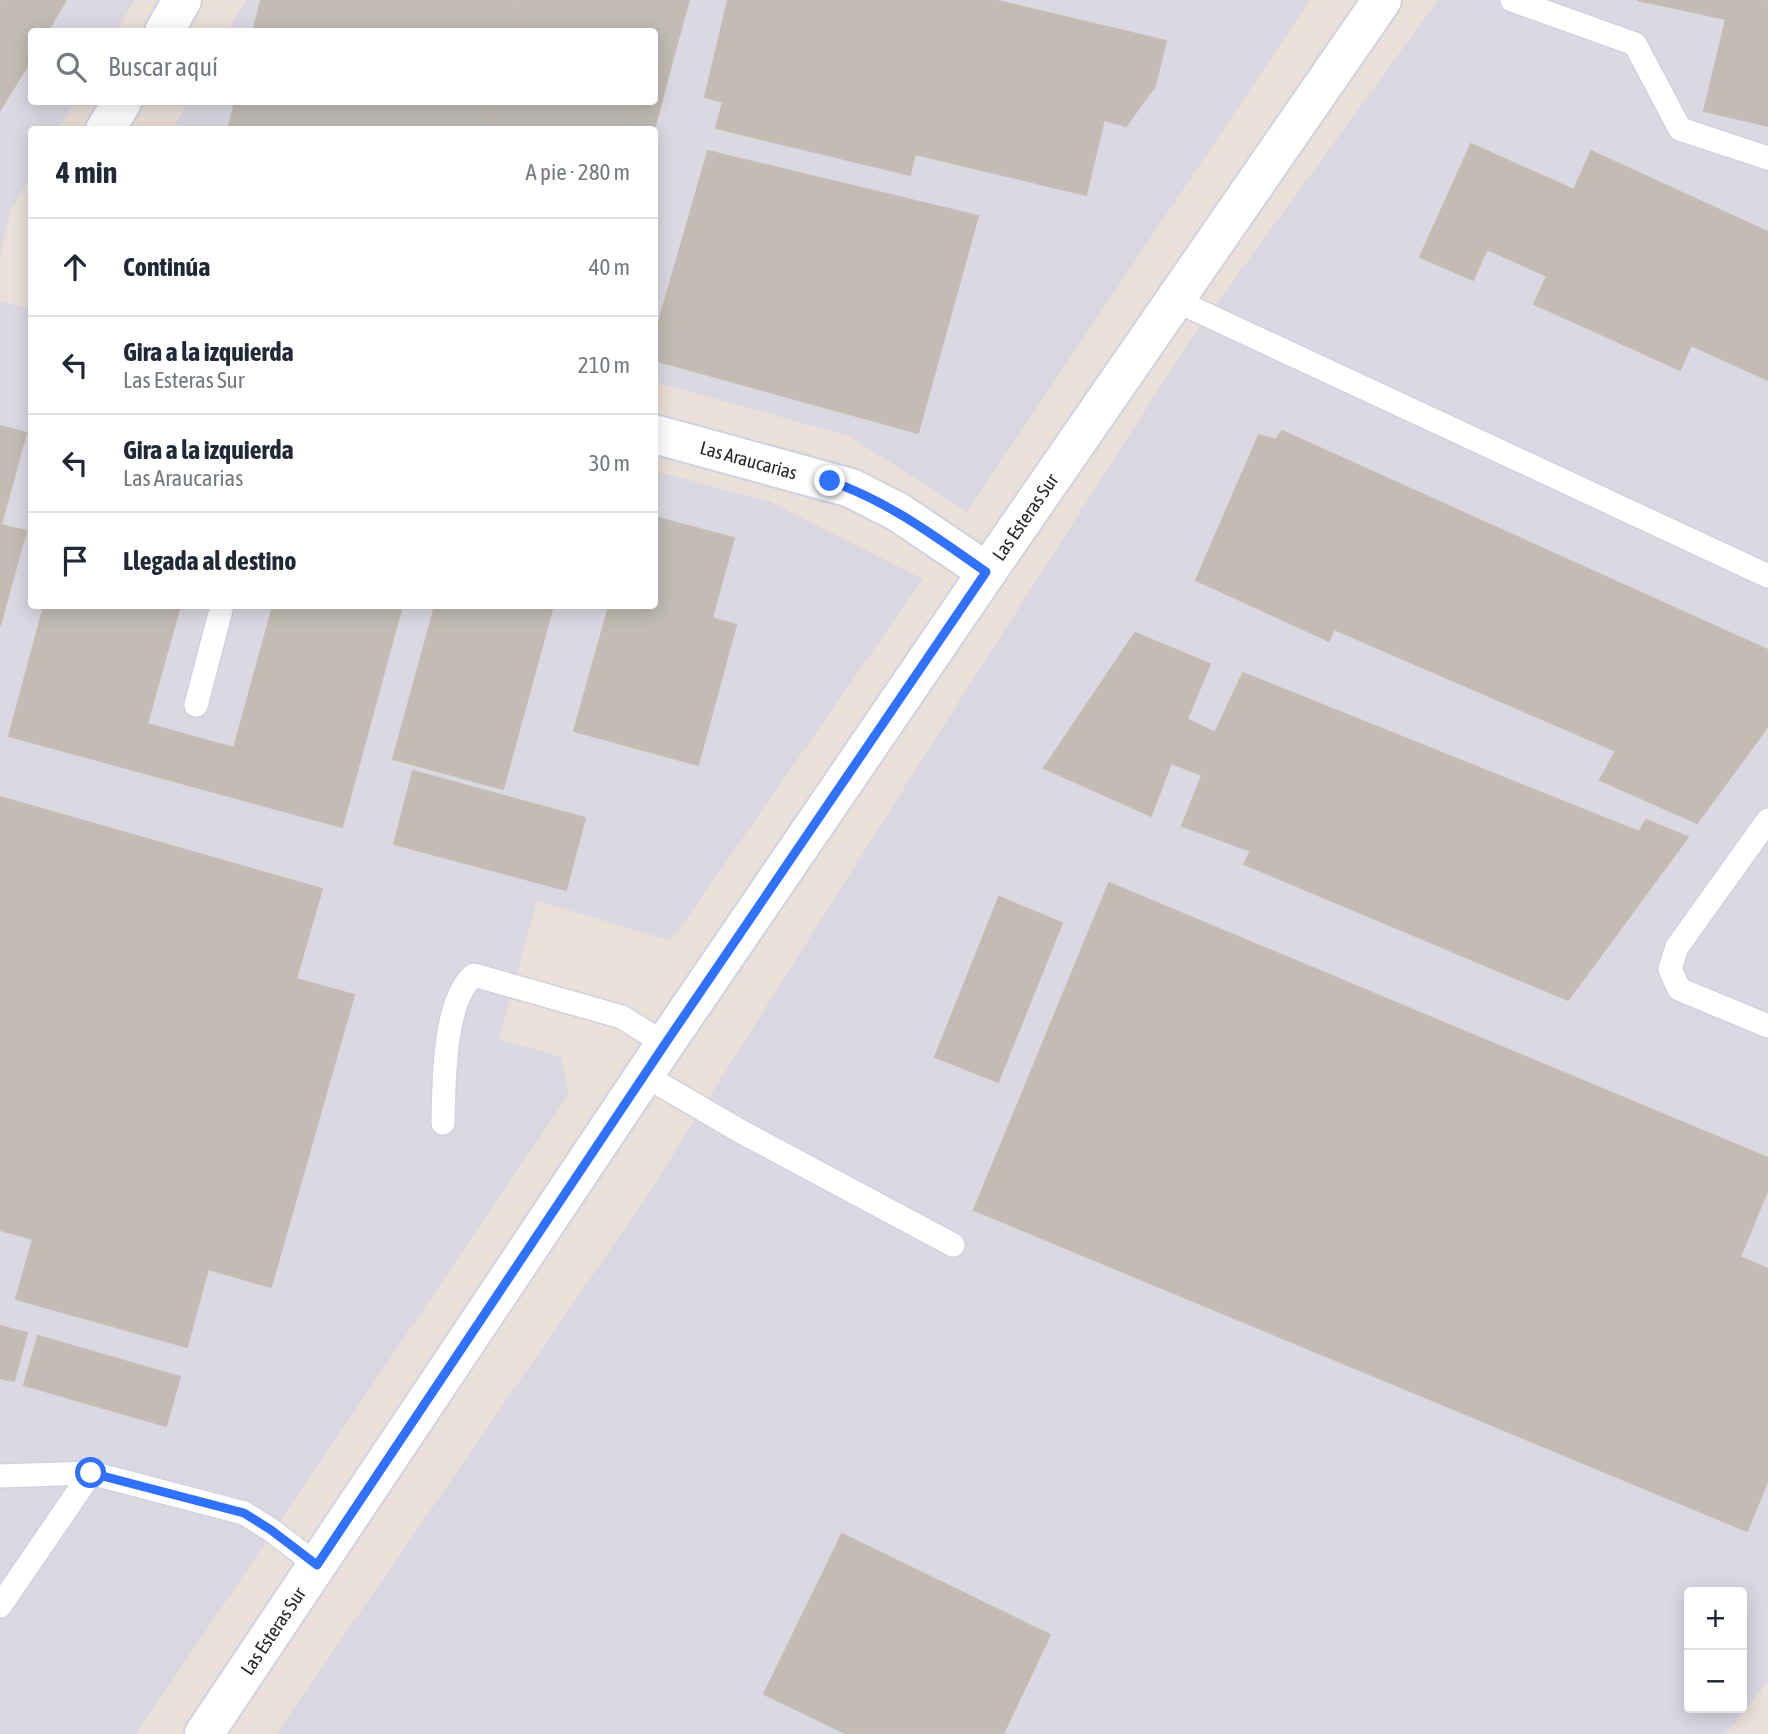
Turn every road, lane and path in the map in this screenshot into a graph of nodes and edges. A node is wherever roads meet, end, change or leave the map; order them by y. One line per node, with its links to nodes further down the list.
1 (182, 0): 4 (street)
2 (1382, 0): 8 (street, Las Esteras Sur)
3 (1512, 0): 7 (lane)
4 (166, 28)
5 (120, 105): 6 (street)
6 (108, 126)
7 (1768, 158)
8 (1175, 300): 10 (street, Las Esteras Sur); 11 (lane)
9 (658, 434): 10 (street, Las Araucarias)
10 (986, 572): 16 (street, Las Esteras Sur)
11 (1768, 576)
12 (221, 609): 13 (lane)
13 (196, 705)
14 (1768, 820): 15 (lane)
15 (1768, 1026)
16 (665, 1044): 17 (street, Las Esteras Sur); 18 (lane)
17 (644, 1075): 19 (lane); 22 (street, Las Esteras Sur)
18 (443, 1123)
19 (953, 1245)
20 (91, 1473): 21 (lane); 22 (lane); 23 (lane)
21 (0, 1476)
22 (317, 1565): 24 (street, Las Esteras Sur)
23 (0, 1606)
24 (204, 1734)

